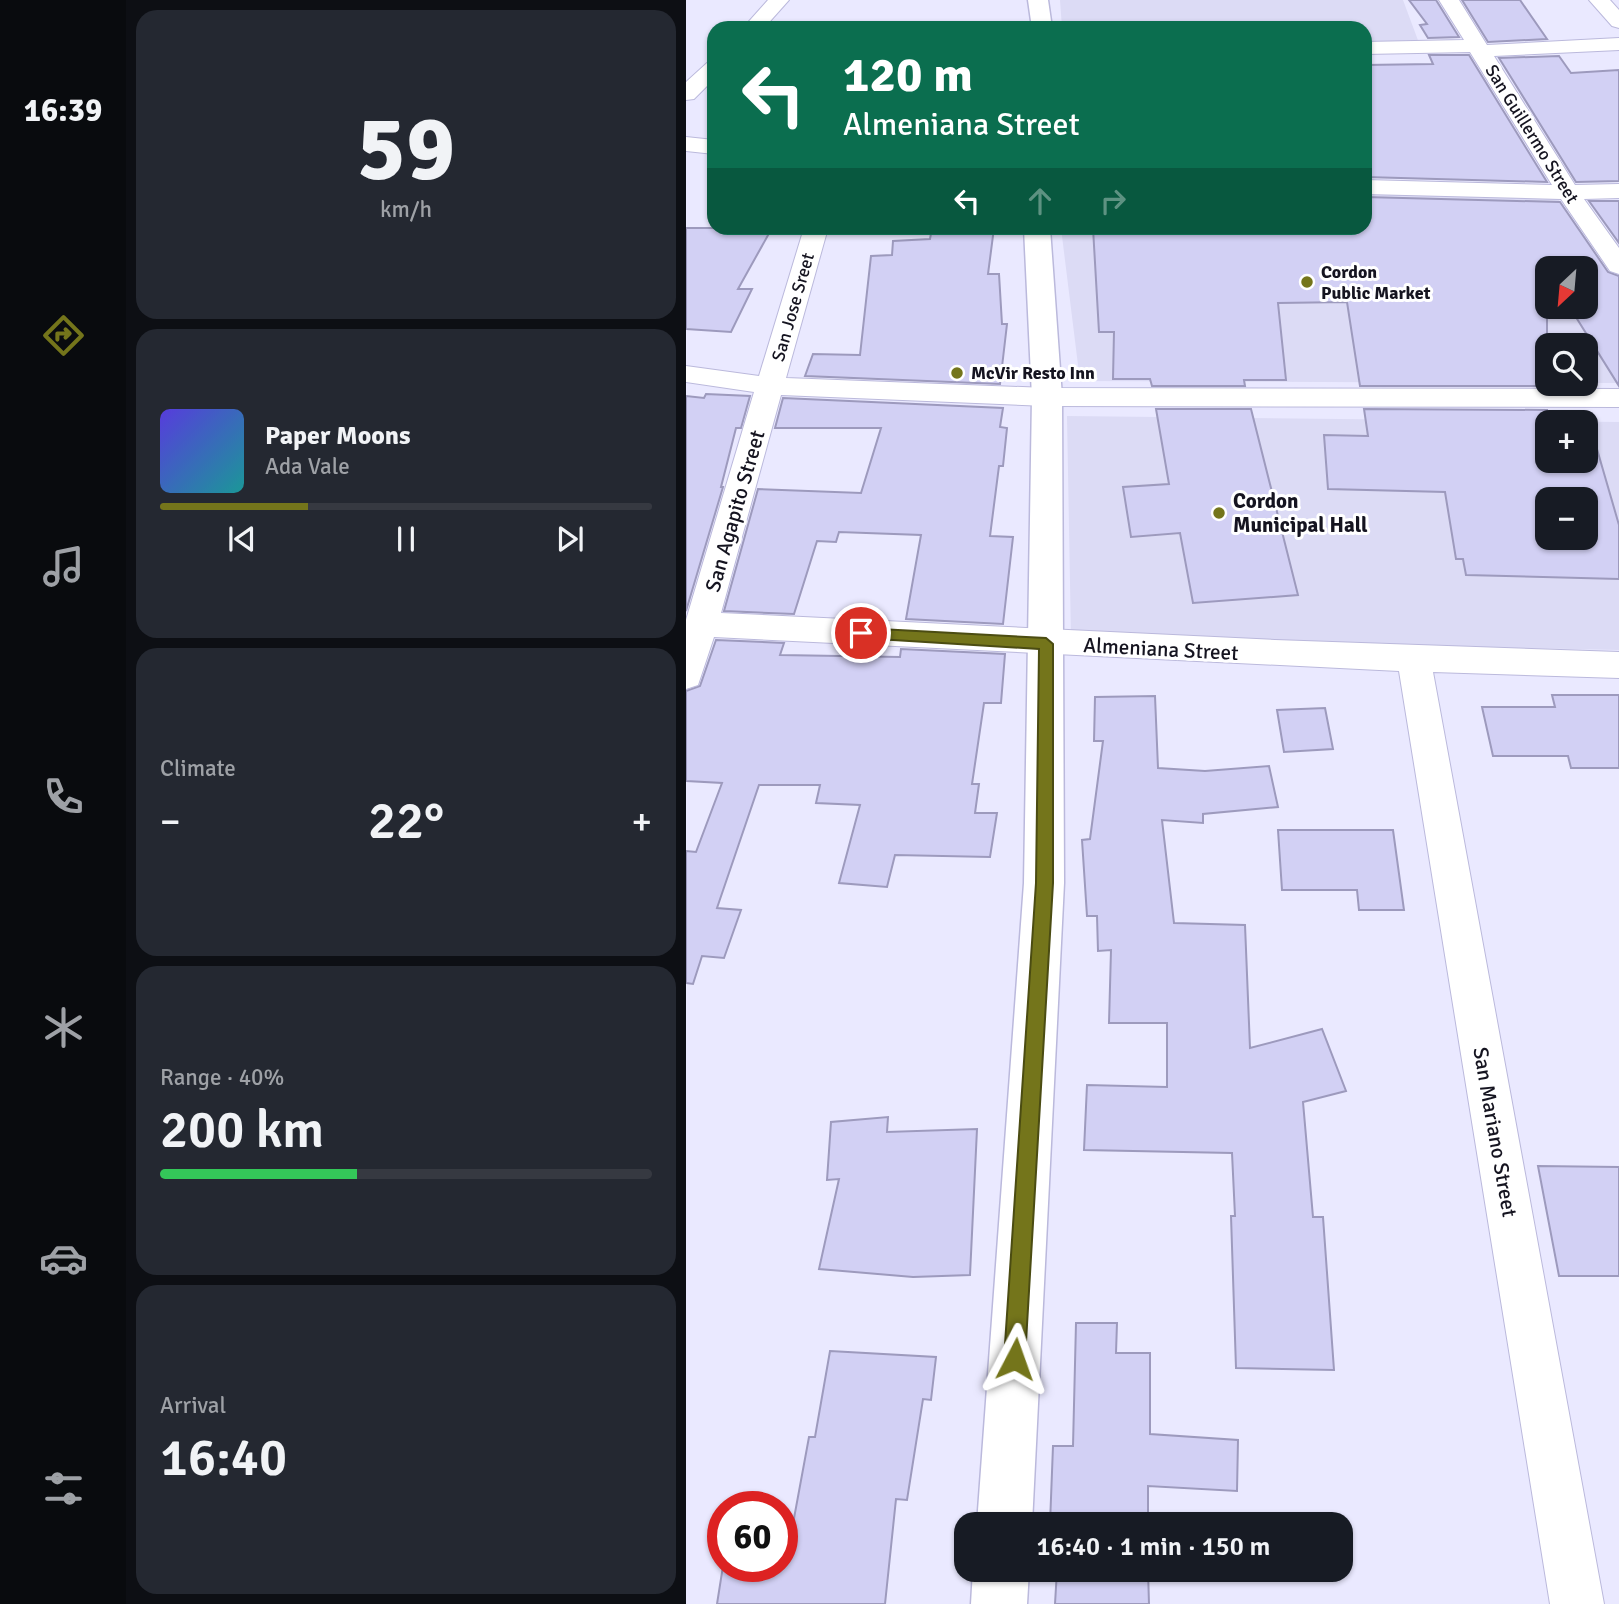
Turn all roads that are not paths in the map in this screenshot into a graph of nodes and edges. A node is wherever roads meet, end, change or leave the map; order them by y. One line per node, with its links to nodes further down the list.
1 (779, 0): 5 (street)
2 (1038, 0): 6 (main road)
3 (1450, 0): 10 (street, San Guillermo Street)
4 (1599, 0): 7 (street)
5 (760, 21)
6 (1041, 21)
7 (1619, 22)
8 (1619, 44): 10 (street)
9 (1372, 48): 10 (street)
10 (1478, 49): 17 (street, San Guillermo Street)
11 (707, 74): 12 (street)
12 (686, 94)
13 (686, 144): 14 (street)
14 (707, 146)
15 (1372, 187): 17 (street)
16 (1619, 191): 17 (street)
17 (1568, 192): 20 (street, San Guillermo Street)
18 (814, 235): 22 (street, San Jose Sreet)
19 (1037, 235): 23 (main road)
20 (1619, 266)
21 (686, 374): 22 (street)
22 (770, 386): 23 (street); 25 (street, San Agapito Street)
23 (1047, 397): 24 (street); 26 (main road)
24 (1619, 398)
25 (703, 624): 26 (street, Almeniana Street); 29 (street, San Agapito Street)
26 (1046, 644): 27 (street, Almeniana Street); 30 (main road)
27 (1414, 660): 28 (street, Almeniana Street); 33 (street, San Mariano Street)
28 (1619, 665)
29 (686, 676)
30 (1005, 1512)
31 (1000, 1582): 32 (main road)
32 (999, 1604)
33 (1577, 1604)

